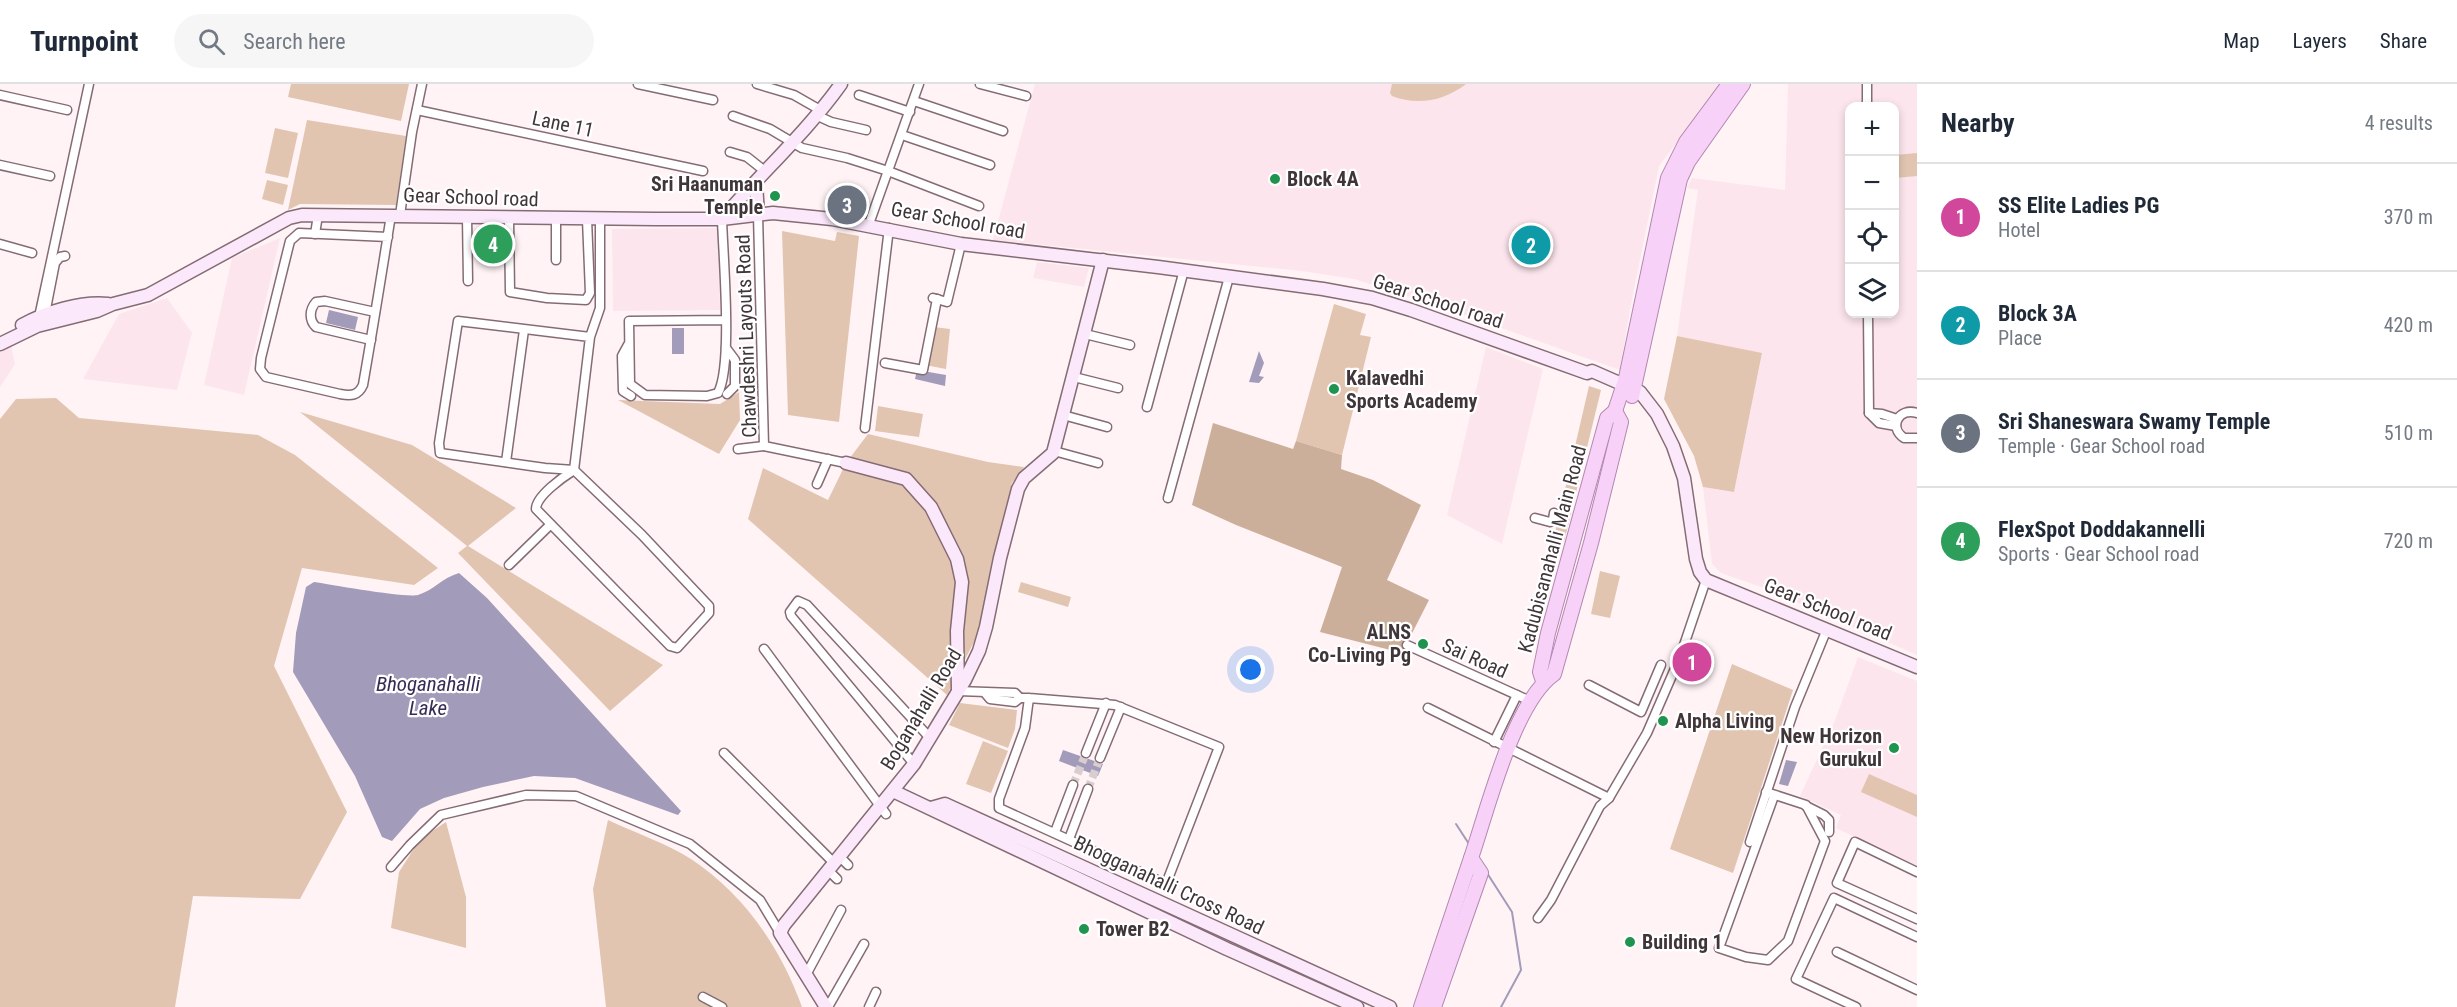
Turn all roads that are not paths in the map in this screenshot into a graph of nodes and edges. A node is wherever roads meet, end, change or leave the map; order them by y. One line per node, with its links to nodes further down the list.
1 (89, 84): 60 (street)
2 (422, 84): 18 (street)
3 (638, 84): 14 (street)
4 (757, 84): 20 (street)
5 (841, 84): 20 (street)
6 (920, 84): 15 (street)
7 (980, 84): 13 (street)
8 (1729, 84): 76 (main road)
9 (1743, 84): 76 (main road)
10 (1867, 84): 16 (street)
11 (0, 95): 17 (street)
12 (859, 95): 19 (street)
13 (1026, 96)
14 (713, 100)
15 (914, 101): 19 (street); 23 (street)
16 (1868, 102)
17 (67, 110)
18 (417, 110): 29 (street, Lane 11); 36 (street)
19 (910, 112): 24 (street)
20 (820, 114): 22 (street); 25 (street)
21 (733, 116): 25 (street)
22 (866, 130)
23 (1003, 131)
24 (902, 135): 28 (street); 30 (street)
25 (795, 142): 30 (street); 31 (street)
26 (730, 152): 31 (street)
27 (0, 165): 32 (street)
28 (990, 165)
29 (703, 171)
30 (888, 171): 34 (street); 44 (street)
31 (766, 172): 33 (street)
32 (50, 176)
33 (756, 183): 37 (street); 43 (street)
34 (979, 206)
35 (318, 215): 36 (street, Gear School road); 46 (street); 57 (street, Gear School road)
36 (396, 215): 38 (street, Gear School road); 47 (street)
37 (758, 215): 43 (street, Gear School road); 44 (street, Gear School road); 87 (street, Chawdeshri Layouts Road)
38 (467, 217): 39 (street, Gear School road); 56 (street)
39 (509, 219): 40 (street, Gear School road); 41 (street)
40 (556, 219): 41 (street, Gear School road); 52 (street)
41 (587, 219): 42 (street, Gear School road)
42 (600, 219): 43 (street, Gear School road); 65 (street)
43 (722, 219): 61 (street)
44 (869, 224): 45 (street, Gear School road)
45 (889, 228): 49 (street, Gear School road); 85 (street)
46 (315, 234): 47 (street); 66 (street)
47 (388, 237): 58 (street)
48 (0, 244): 50 (street)
49 (961, 244): 53 (street, Gear School road); 71 (street)
50 (32, 253)
51 (65, 256): 60 (street)
52 (556, 260)
53 (1103, 260): 54 (street, Gear School road); 63 (street)
54 (1184, 270): 55 (street, Gear School road); 79 (street)
55 (1229, 277): 76 (street, Gear School road); 98 (street)
56 (468, 281)
57 (113, 304): 60 (street, Gear School road); 60 (street, Gear School road)
58 (375, 312): 66 (street); 66 (street)
59 (1868, 318): 83 (street)
60 (36, 320): 64 (street, Gear School road); 68 (street, Gear School road)
61 (725, 320): 67 (street); 70 (street)
62 (524, 330): 65 (street); 73 (street); 91 (street)
63 (1085, 334): 69 (street); 74 (street)
64 (0, 337)
65 (590, 337): 95 (street)
66 (371, 340)
67 (629, 342): 70 (street); 78 (street)
68 (0, 344)
69 (1130, 345)
70 (726, 348): 77 (street)
71 (885, 363)
72 (440, 371): 73 (street)
73 (450, 372): 91 (street)
74 (1074, 377): 75 (street); 82 (street)
75 (1118, 388)
76 (1631, 392): 80 (main road, Kadubisanahalli Main Road); 105 (street)
77 (727, 394)
78 (630, 396)
79 (1147, 407)
80 (1615, 411): 102 (main road, Kadubisanahalli Main Road); 104 (main road)
81 (1917, 413): 83 (street)
82 (1064, 415): 84 (street); 89 (street)
83 (1897, 422): 86 (street)
84 (1107, 427)
85 (865, 428)
86 (1917, 438)
87 (764, 446): 88 (street); 90 (street, Chawdeshri Layouts Road)
88 (738, 449)
89 (1054, 451): 93 (street); 113 (street, Boganahalli Road)
90 (828, 459): 92 (street, Chawdeshri Layouts Road); 96 (street)
91 (507, 462): 94 (street)
92 (846, 463): 113 (street)
93 (1098, 463)
94 (545, 468): 95 (street); 97 (street)
95 (574, 470): 97 (street); 101 (street)
96 (817, 484)
97 (551, 488): 101 (street)
98 (1168, 498)
99 (1554, 513): 100 (street)
100 (1535, 519)
101 (550, 525): 103 (street)
102 (1567, 564): 104 (main road); 111 (main road, Kadubisanahalli Main Road)
103 (509, 565)
104 (1584, 567): 111 (main road)
105 (1706, 580): 106 (street, Gear School road); 131 (street)
106 (1827, 629): 110 (street, Gear School road); 130 (street)
107 (1407, 645): 114 (street, Sai Road)
108 (764, 649): 134 (street)
109 (1661, 665): 112 (street)
110 (1917, 667)
111 (1543, 681): 116 (main road, Kadubisanahalli Main Road)
112 (1589, 685)
113 (958, 690): 115 (street); 120 (street, Boganahalli Road)
114 (1517, 695): 116 (street, Sai Road); 121 (street)
115 (1024, 698): 117 (street); 135 (street)
116 (1530, 701): 122 (main road, Kadubisanahalli Main Road)
117 (1106, 703): 118 (street); 124 (street)
118 (1121, 707): 125 (street); 137 (street)
119 (1428, 708): 121 (street)
120 (930, 738): 126 (street, Boganahalli Road); 126 (street)
121 (1494, 742): 122 (street)
122 (1508, 748): 131 (street); 139 (main road, Kadubisanahalli Main Road)
123 (724, 753): 141 (street)
124 (1086, 753)
125 (1100, 759)
126 (914, 764): 129 (street, Boganahalli Road)
127 (1073, 784): 135 (street)
128 (1088, 789): 137 (street)
129 (893, 791): 133 (street, Bhogganahalli Cross Road); 134 (street, Boganahalli Road)
130 (1770, 794): 132 (street); 132 (street); 138 (street)
131 (1609, 798): 144 (street)
132 (1806, 806): 136 (street)
133 (931, 808): 147 (street, Bhogganahalli Cross Road); 150 (street, Bhogganahalli Cross Road)
134 (883, 811): 141 (street, Boganahalli Road)
135 (1055, 832): 137 (street)
136 (1829, 832)
137 (1069, 839)
138 (1750, 842)
139 (1471, 858): 161 (main road, Kadubisanahalli Main Road); 162 (main road)
140 (390, 867): 146 (street)
141 (837, 867): 146 (street, Boganahalli Road)
142 (1917, 872): 145 (street)
143 (841, 910): 152 (street)
144 (1538, 918)
145 (1917, 920)
146 (780, 933): 152 (street)
147 (1234, 936): 150 (street); 160 (street, Bhogganahalli Cross Road)
148 (1917, 938): 163 (street)
149 (864, 944): 157 (street)
150 (1227, 949): 159 (street, Bhogganahalli Cross Road)
151 (1837, 952): 153 (street)
152 (806, 975): 157 (street)
153 (1917, 990)
154 (876, 992): 158 (street)
155 (703, 997): 156 (street)
156 (722, 1007)
157 (827, 1007)
158 (868, 1007)
159 (1357, 1007)
160 (1390, 1007)
161 (1421, 1007)
162 (1434, 1007)
163 (1856, 1007)

